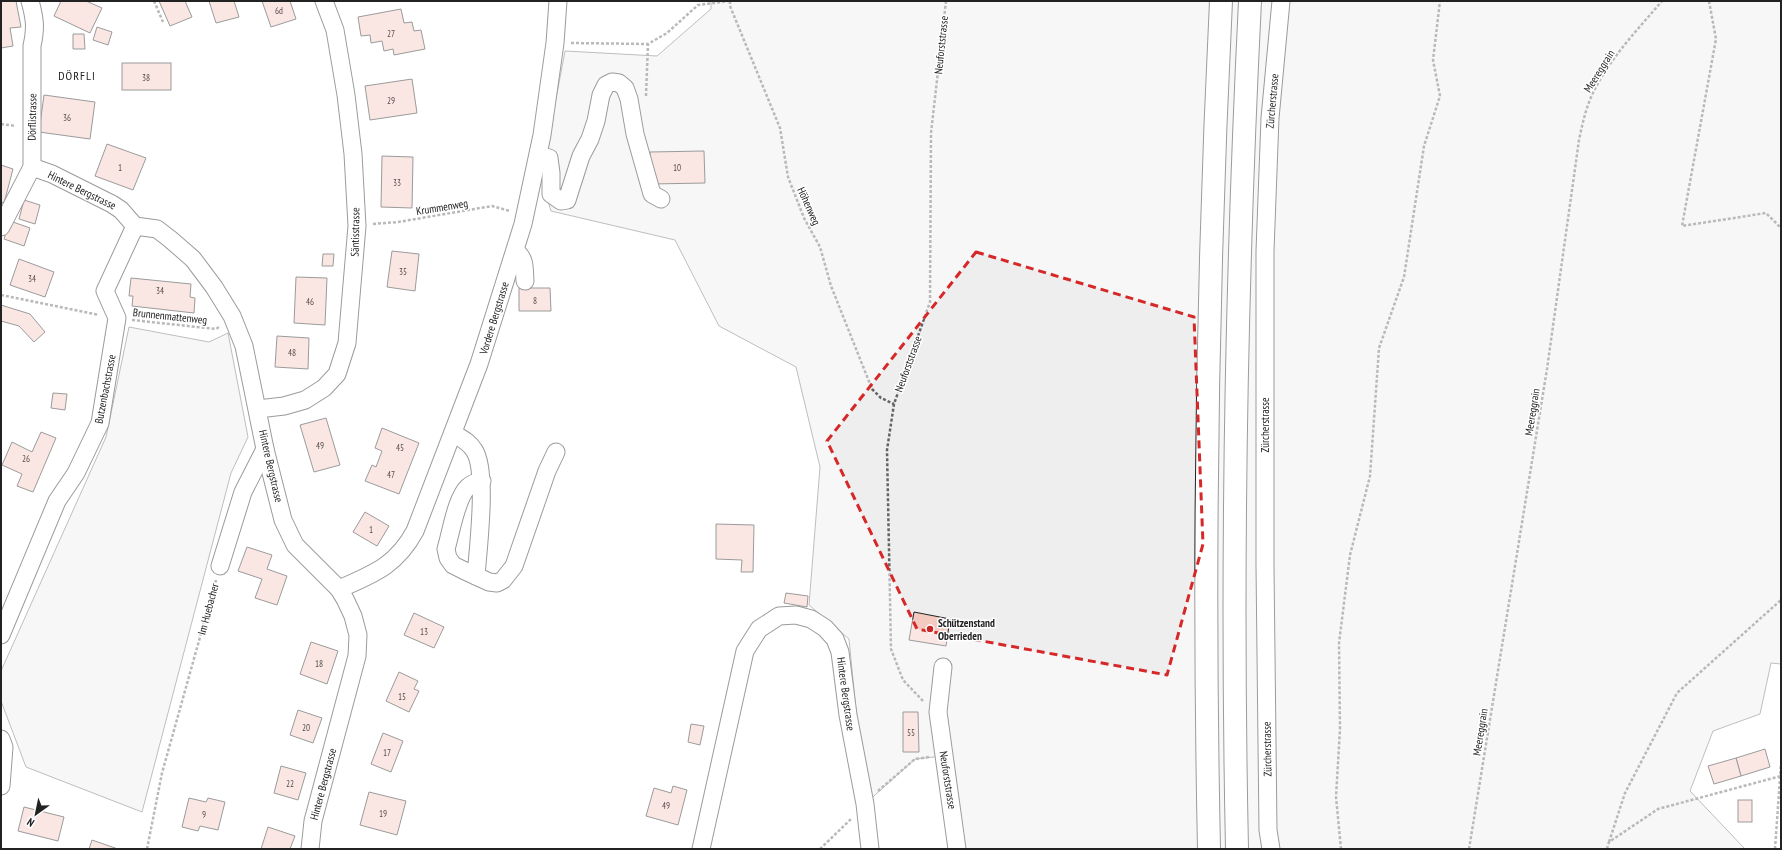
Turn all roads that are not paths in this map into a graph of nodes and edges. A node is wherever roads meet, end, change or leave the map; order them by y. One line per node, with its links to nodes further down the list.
1 (30, 1): 8 (street, Dörflistrasse)
2 (324, 1): 14 (street, Säntisstrasse)
3 (558, 1): 7 (street, Vordere Bergstrasse)
4 (1221, 1): 30 (highway)
5 (1250, 1): 31 (highway)
6 (1281, 1): 32 (street, Zürcherstrasse)
7 (538, 155): 9 (street); 12 (street, Vordere Bergstrasse)
8 (32, 167): 10 (street, Hintere Bergstrasse); 11 (street, Dörflistrasse)
9 (661, 199)
10 (135, 226): 14 (street, Hintere Bergstrasse); 22 (street, Butzenbachstrasse)
11 (1, 227)
12 (515, 251): 13 (street); 15 (street, Vordere Bergstrasse)
13 (525, 281)
14 (258, 409): 16 (street, Hintere Bergstrasse)
15 (453, 433): 18 (street); 21 (street, Vordere Bergstrasse)
16 (266, 448): 19 (street); 21 (street, Hintere Bergstrasse)
17 (556, 452): 20 (street)
18 (482, 481): 20 (street); 20 (street)
19 (220, 566)
20 (476, 576)
21 (339, 589): 26 (street, Hintere Bergstrasse)
22 (1, 635)
23 (943, 667): 29 (street, Neuforststrasse)
24 (1, 739): 25 (street)
25 (1, 786)
26 (310, 849)
27 (700, 849): 28 (street, Hintere Bergstrasse)
28 (870, 849)
29 (957, 849)
30 (1209, 849)
31 (1236, 849)
32 (1271, 849)

